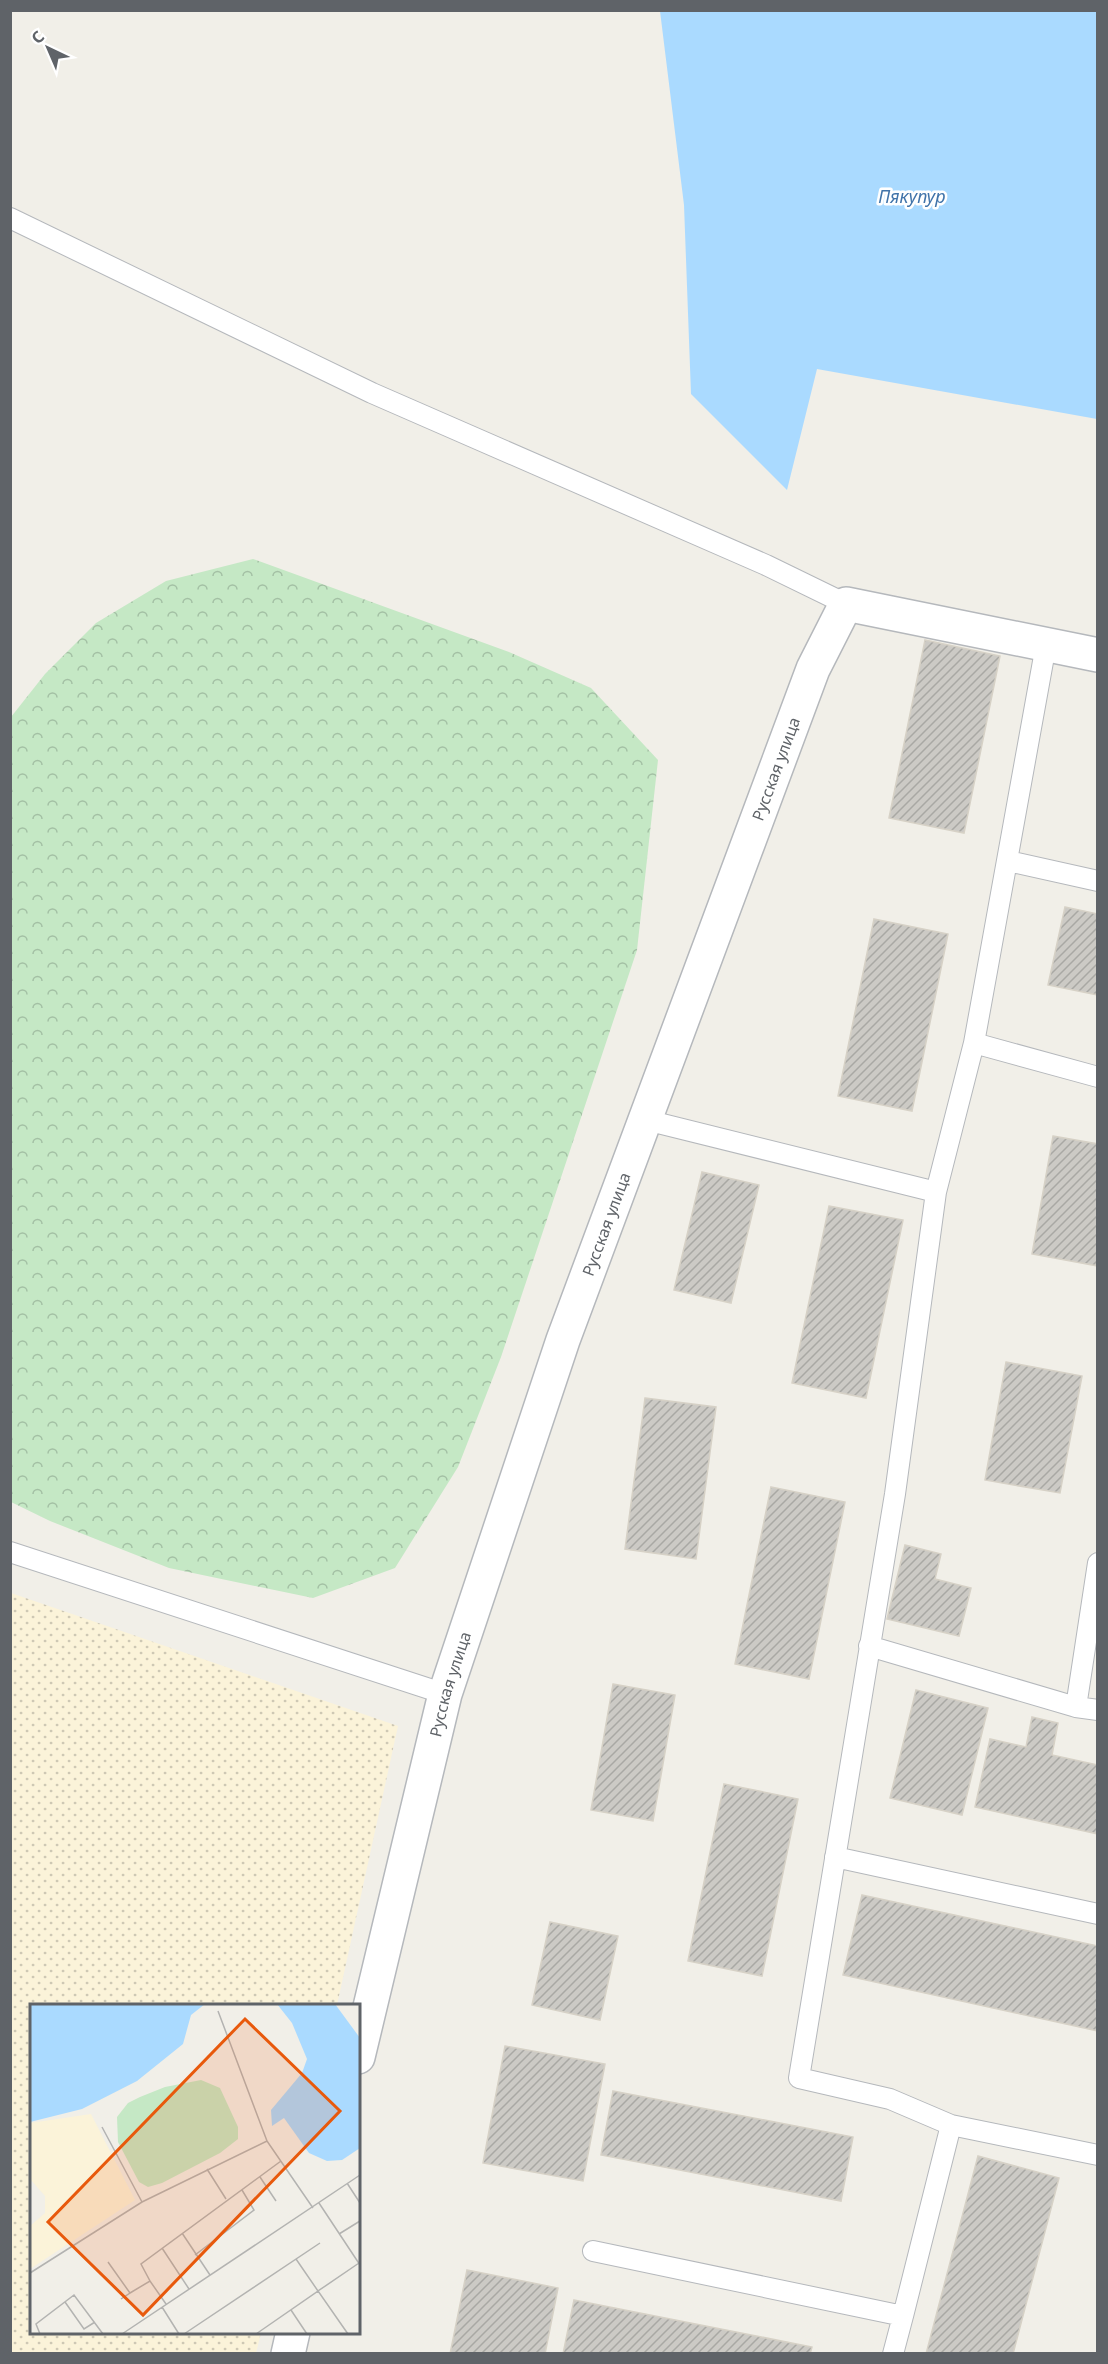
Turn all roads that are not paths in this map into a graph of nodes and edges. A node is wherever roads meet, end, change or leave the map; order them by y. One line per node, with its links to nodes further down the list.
1 (10, 218): 2 (lane)
2 (846, 604): 3 (street); 9 (street, Русская улица)
3 (1046, 645): 4 (street); 5 (lane)
4 (1098, 655)
5 (1008, 861): 6 (lane); 7 (lane)
6 (1098, 881)
7 (974, 1043): 8 (lane); 10 (lane)
8 (1098, 1077)
9 (646, 1120): 10 (lane); 14 (street, Русская улица)
10 (936, 1192): 13 (lane)
11 (10, 1552): 14 (lane)
12 (1098, 1563): 15 (lane)
13 (869, 1646): 15 (lane); 17 (lane)
14 (444, 1694): 19 (street, Русская улица)
15 (1076, 1707): 16 (lane)
16 (1098, 1710)
17 (836, 1857): 18 (lane); 20 (lane)
18 (1098, 1914)
19 (360, 2049)
20 (951, 2125): 21 (lane); 23 (lane)
21 (1098, 2155)
22 (593, 2251): 23 (lane)
23 (903, 2316): 26 (lane)
24 (293, 2334): 25 (street)
25 (288, 2354)
26 (893, 2354)

